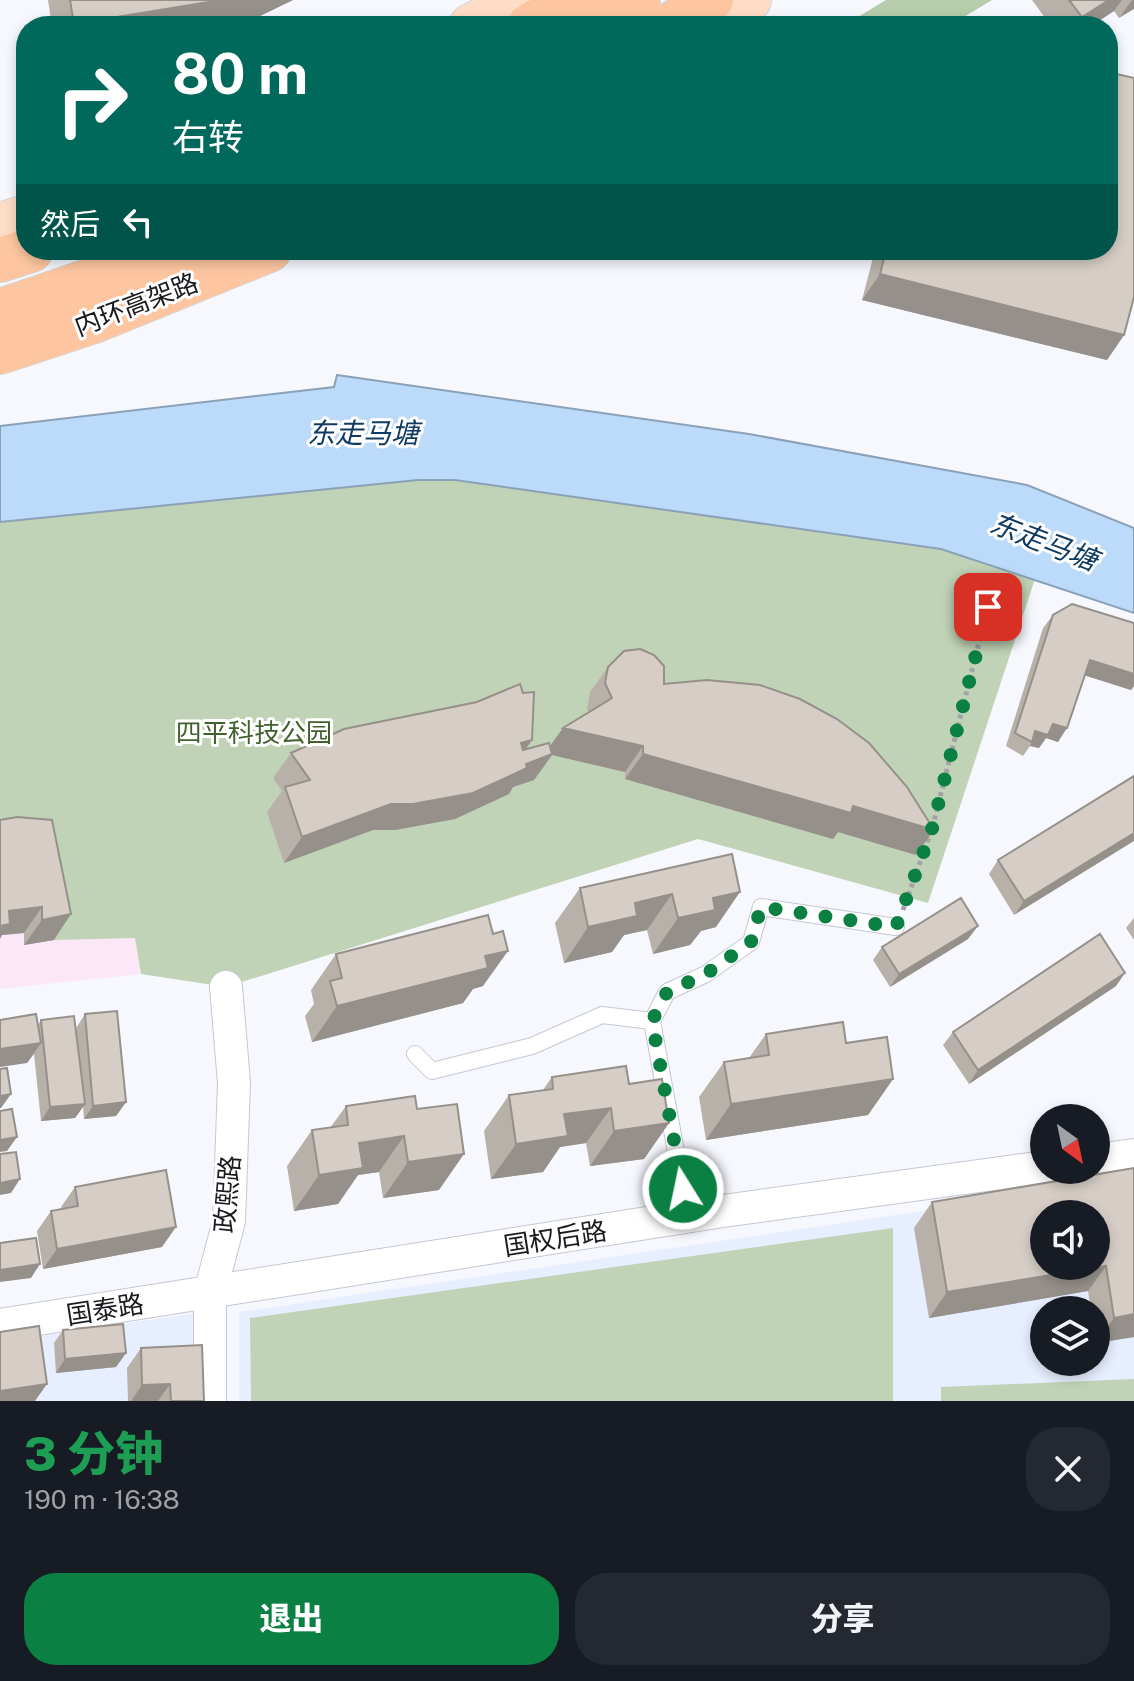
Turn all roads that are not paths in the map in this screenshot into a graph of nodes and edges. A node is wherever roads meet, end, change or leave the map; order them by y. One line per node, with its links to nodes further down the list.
1 (519, 0): 6 (main road)
2 (575, 0): 7 (highway)
3 (638, 0): 8 (highway)
4 (711, 0): 9 (highway)
5 (749, 0): 10 (main road)
6 (489, 16)
7 (547, 16)
8 (611, 16)
9 (685, 16)
10 (723, 16)
11 (150, 260): 14 (highway, 内环高架路)
12 (239, 260): 15 (main road)
13 (244, 260): 16 (highway, 内环高架路)
14 (0, 311)
15 (0, 329)
16 (0, 352)
17 (896, 927): 19 (lane)
18 (226, 987): 25 (street, 政熙路)
19 (652, 1021): 20 (lane); 24 (lane)
20 (415, 1054)
21 (1134, 1155): 22 (street)
22 (1110, 1158)
23 (1030, 1169): 24 (street, 国权后路)
24 (688, 1217): 25 (street, 国权后路)
25 (210, 1293): 26 (street, 国泰路); 27 (street, 政熙路)
26 (0, 1325)
27 (210, 1401)

